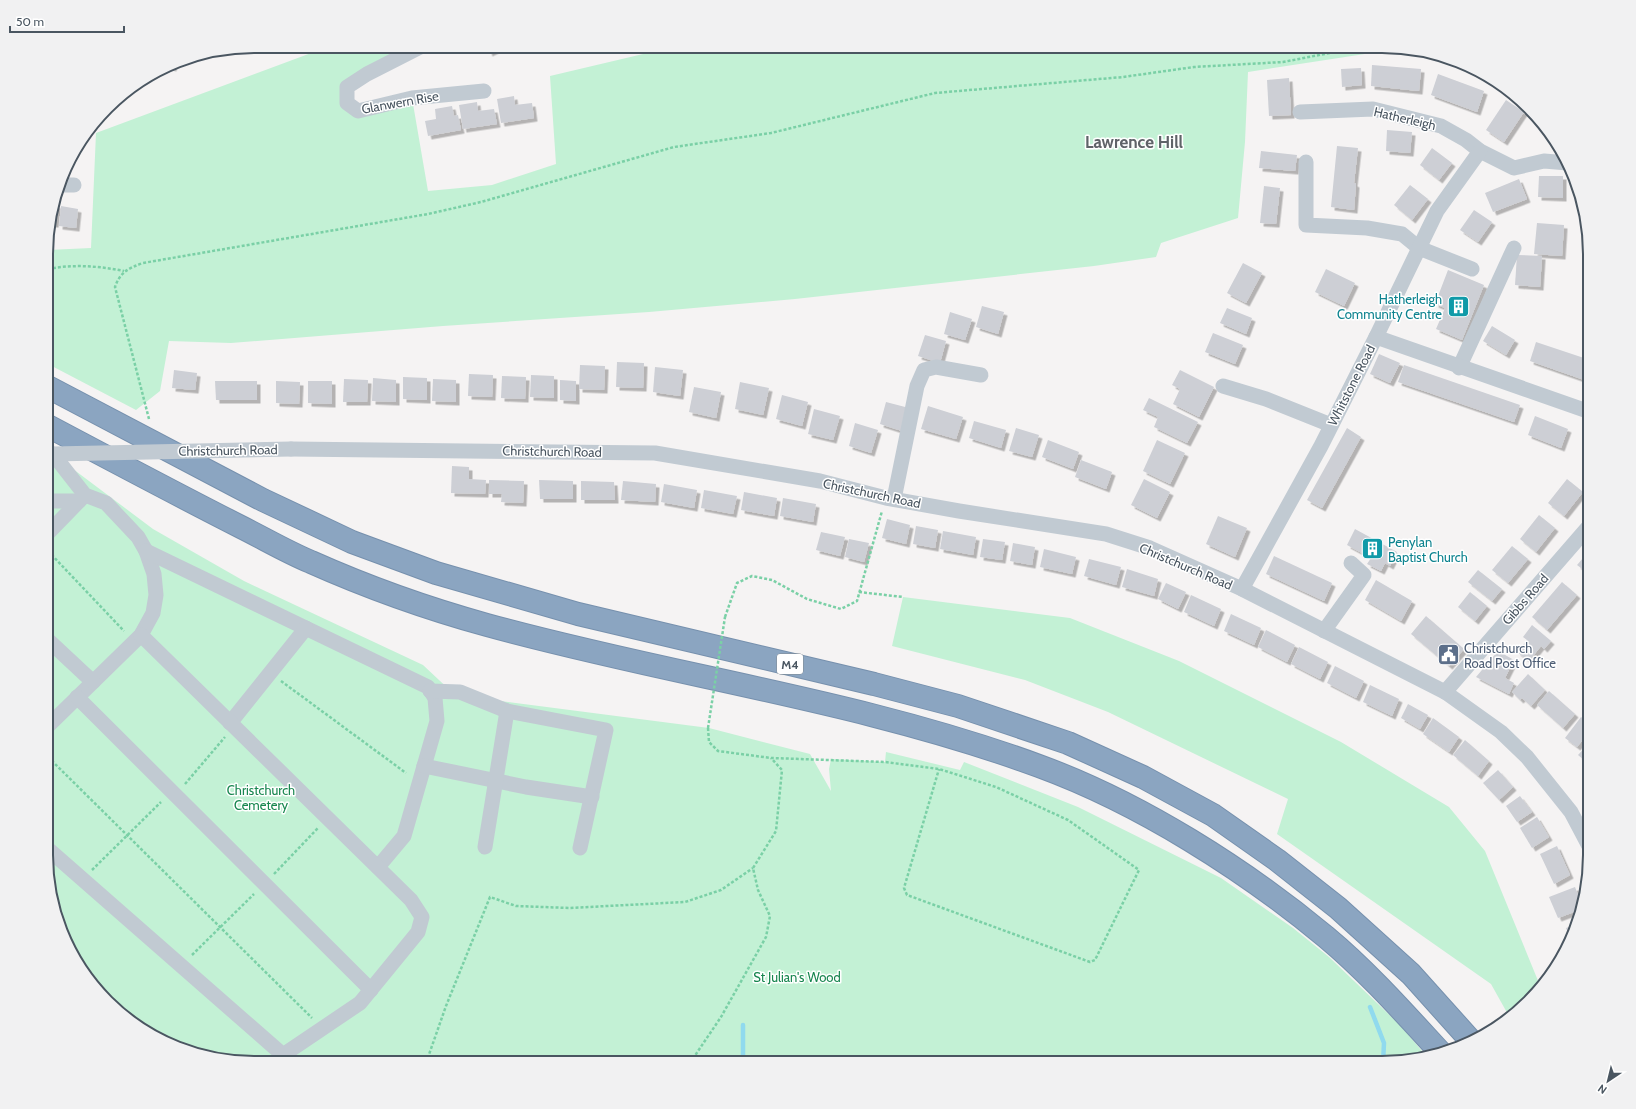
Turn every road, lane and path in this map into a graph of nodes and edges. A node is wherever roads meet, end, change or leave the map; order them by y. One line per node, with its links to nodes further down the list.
1 (408, 53): 3 (street, Glanwern Rise)
2 (1330, 53): 12 (path)
3 (484, 91)
4 (1300, 112): 5 (street, Hatherleigh)
5 (1480, 151): 7 (street, Hatherleigh); 8 (street)
6 (1306, 162): 8 (street)
7 (1561, 162)
8 (1419, 248): 11 (street); 13 (street)
9 (1514, 248): 14 (street)
10 (53, 268): 12 (path)
11 (1472, 269)
12 (124, 271): 19 (path)
13 (1376, 337): 14 (street, Whitstone Road); 20 (street, Whitstone Road)
14 (1459, 368): 18 (street, Whitstone Road)
15 (981, 375): 25 (street)
16 (1223, 386): 20 (street)
17 (53, 390): 65 (highway, M4)
18 (1583, 410)
19 (154, 422)
20 (1331, 425): 32 (street, Whitstone Road)
21 (53, 429): 66 (highway, M4)
22 (53, 453): 25 (street, Christchurch Road, bridge)
23 (53, 457): 24 (street)
24 (82, 498): 26 (street); 27 (street); 29 (street)
25 (890, 498): 32 (street, Christchurch Road); 33 (path)
26 (53, 501)
27 (53, 528)
28 (1583, 533): 42 (street, Gibbs Road)
29 (146, 551): 35 (street); 37 (street)
30 (53, 556): 37 (path)
31 (1351, 563): 36 (street)
32 (1242, 589): 36 (street, Christchurch Road)
33 (859, 592): 34 (path); 47 (path, bridge)
34 (903, 597)
35 (306, 628): 39 (street); 41 (street)
36 (1324, 631): 42 (street, Christchurch Road)
37 (138, 638): 40 (street); 46 (street)
38 (53, 645): 40 (street)
39 (271, 674): 46 (street); 52 (path)
40 (93, 682): 43 (street)
41 (430, 691): 44 (street); 49 (street)
42 (1445, 692): 56 (street, Christchurch Road)
43 (77, 697): 45 (street); 53 (street)
44 (507, 711): 51 (street); 54 (street)
45 (53, 721)
46 (232, 725): 53 (path); 60 (street)
47 (771, 758): 50 (path); 61 (path)
48 (53, 762): 55 (path)
49 (424, 766): 51 (street); 52 (street)
50 (939, 769): 50 (path)
51 (497, 780): 54 (street); 57 (street)
52 (420, 783): 60 (street)
53 (174, 793): 55 (path); 63 (street)
54 (592, 797): 58 (street)
55 (128, 835): 62 (path); 64 (path)
56 (1583, 835)
57 (485, 846)
58 (580, 848)
59 (53, 853): 62 (street)
60 (378, 867): 63 (street)
61 (753, 868): 67 (path); 68 (path)
62 (84, 879): 64 (street)
63 (371, 990): 64 (street)
64 (323, 1028)
65 (1467, 1037)
66 (1437, 1048)
67 (428, 1056)
68 (695, 1056)

